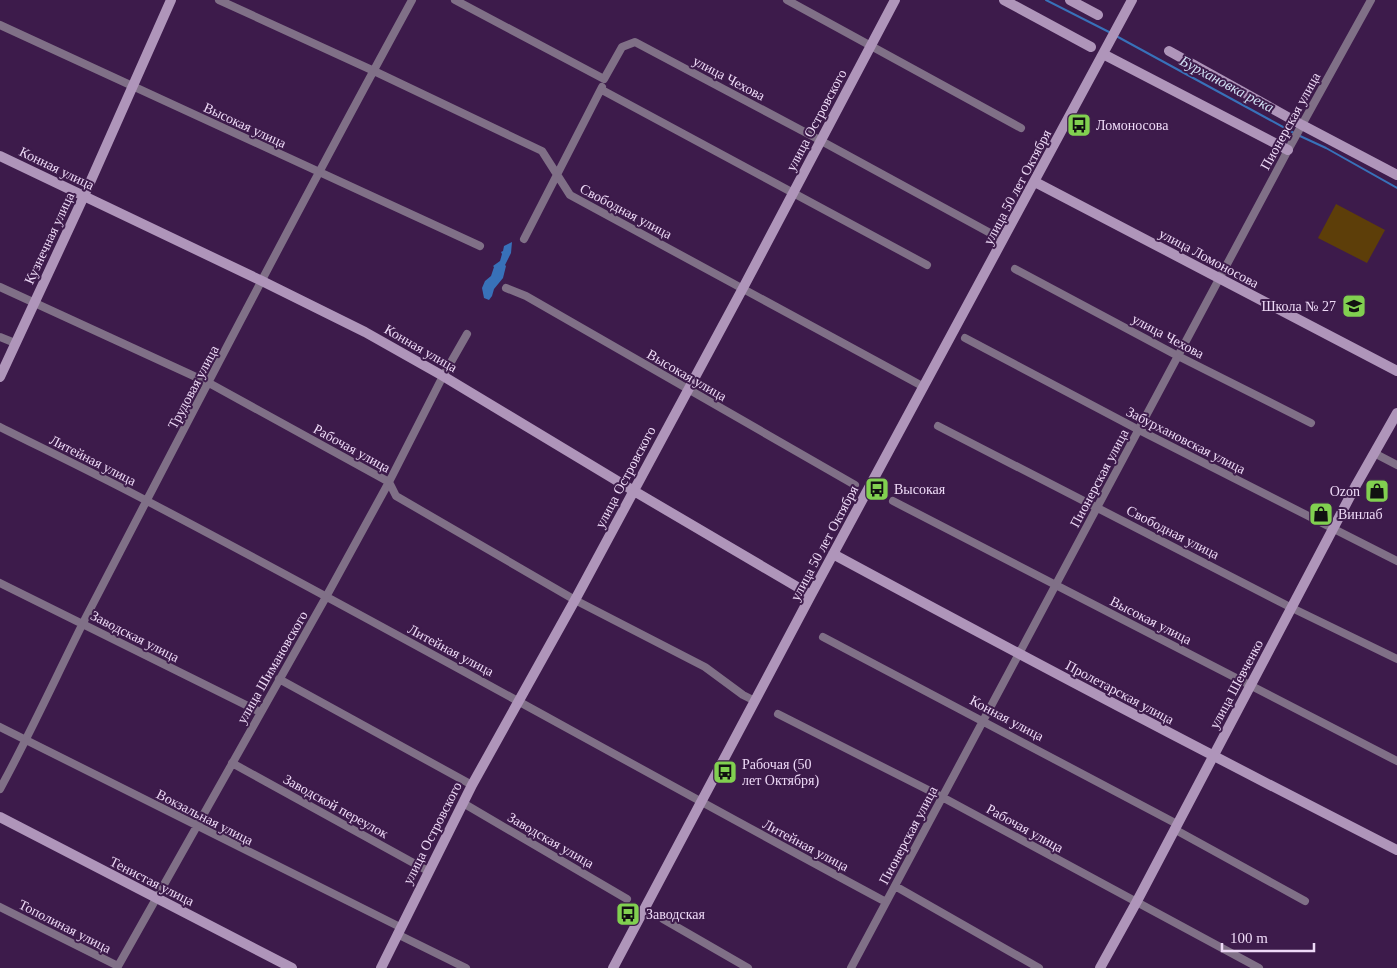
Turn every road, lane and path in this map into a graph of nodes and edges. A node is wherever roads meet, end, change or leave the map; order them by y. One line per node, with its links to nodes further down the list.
1 (171, 0): 19 (street, Кузнечная улица)
2 (219, 0): 17 (street, Свободная улица)
3 (412, 0): 17 (street, Трудовая улица)
4 (455, 0): 18 (street)
5 (787, 0): 13 (street)
6 (895, 0): 13 (street, улица Островского)
7 (1004, 0): 14 (street)
8 (1070, 0): 11 (street)
9 (1132, 0): 16 (street, улица 50 лет Октября)
10 (1371, 0): 21 (street, Пионерская улица)
11 (1098, 15)
12 (0, 25): 19 (street, Высокая улица)
13 (871, 46): 22 (street); 23 (street, улица Островского)
14 (1091, 46)
15 (1169, 51): 21 (street)
16 (1103, 54): 24 (street); 29 (street, улица 50 лет Октября)
17 (374, 71): 26 (street, Трудовая улица); 27 (street, Свободная улица)
18 (604, 79): 20 (street, улица Чехова); 23 (street, улица Чехова)
19 (132, 86): 26 (street, Высокая улица); 31 (street, Кузнечная улица)
20 (602, 90): 27 (street, улица Чехова); 30 (street)
21 (1302, 125): 24 (street, Пионерская улица); 28 (street)
22 (1021, 128)
23 (820, 140): 30 (street, улица Островского); 33 (street, улица Чехова)
24 (1288, 150): 37 (street, Пионерская улица)
25 (0, 156): 31 (street, Конная улица)
26 (319, 173): 34 (street, Высокая улица); 38 (street, Трудовая улица)
27 (558, 174): 32 (street, улица Чехова); 41 (street, Свободная улица)
28 (1397, 175)
29 (1035, 182): 33 (street, улица 50 лет Октября); 37 (street, улица Ломоносова)
30 (794, 193): 35 (street); 41 (street, улица Островского)
31 (84, 196): 38 (street, Конная улица); 42 (street, Кузнечная улица)
32 (524, 239)
33 (1003, 240): 52 (street, улица 50 лет Октября)
34 (480, 246)
35 (927, 265)
36 (1015, 269): 47 (street, улица Чехова)
37 (1219, 279): 47 (street, Пионерская улица); 48 (street, улица Ломоносова)
38 (262, 281): 49 (street, Конная улица); 51 (street, Трудовая улица)
39 (0, 287): 42 (street, Рабочая улица)
40 (506, 288): 53 (street, Высокая улица)
41 (743, 288): 52 (street, Свободная улица); 53 (street, улица Островского)
42 (34, 303): 46 (street, Кузнечная улица); 51 (street, Рабочая улица)
43 (467, 334): 49 (street, улица Шимановского)
44 (0, 337): 46 (street)
45 (966, 338): 58 (street, Забурхановская улица)
46 (15, 343): 50 (street, Кузнечная улица)
47 (1178, 356): 55 (street, улица Чехова); 58 (street, Пионерская улица)
48 (1397, 371)
49 (443, 376): 61 (street, улица Шимановского); 63 (street, Конная улица)
50 (0, 377)
51 (209, 383): 61 (street, Рабочая улица); 64 (street, Трудовая улица)
52 (924, 387): 68 (street, улица 50 лет Октября)
53 (688, 389): 62 (street, Высокая улица); 63 (street, улица Островского)
54 (1397, 413): 59 (street, улица Шевченко)
55 (1312, 423)
56 (938, 426): 66 (street, Свободная улица)
57 (0, 427): 64 (street, Литейная улица)
58 (1139, 430): 66 (street, Пионерская улица); 67 (street, Забурхановская улица)
59 (1374, 453): 60 (street); 67 (street, улица Шевченко)
60 (1397, 465)
61 (389, 482): 73 (street, улица Шимановского); 74 (street, Рабочая улица)
62 (855, 485)
63 (634, 491): 72 (street, Конная улица); 74 (street, улица Островского)
64 (147, 501): 73 (street, Литейная улица); 76 (street, Трудовая улица)
65 (893, 501): 71 (street, Высокая улица)
66 (1097, 508): 71 (street, Пионерская улица); 75 (street, Свободная улица)
67 (1333, 529): 69 (street, Забурхановская улица); 75 (street, улица Шевченко)
68 (833, 554): 72 (street, улица 50 лет Октября); 78 (street, Пролетарская улица)
69 (1397, 561)
70 (0, 582): 76 (street, Заводская улица)
71 (1056, 585): 78 (street, Пионерская улица); 81 (street, Высокая улица)
72 (811, 595): 83 (street, улица 50 лет Октября)
73 (326, 597): 80 (street, улица Шимановского); 82 (street, Литейная улица)
74 (575, 600): 82 (street, улица Островского); 83 (street, Рабочая улица)
75 (1292, 608): 79 (street, Свободная улица); 81 (street, улица Шевченко)
76 (83, 624): 84 (street, Заводская улица); 88 (street, Трудовая улица)
77 (823, 637): 86 (street, Конная улица)
78 (1019, 655): 86 (street, Пионерская улица); 89 (street, Пролетарская улица)
79 (1397, 659)
80 (279, 679): 84 (street, улица Шимановского); 92 (street)
81 (1250, 685): 89 (street, улица Шевченко); 90 (street, Высокая улица)
82 (519, 700): 92 (street, улица Островского); 95 (street, Литейная улица)
83 (755, 701): 95 (street, улица 50 лет Октября)
84 (260, 712): 91 (street, улица Шимановского)
85 (778, 714): 94 (street, Рабочая улица)
86 (983, 721): 94 (street, Пионерская улица); 99 (street, Конная улица)
87 (0, 727): 88 (street, Вокзальная улица)
88 (26, 740): 93 (street, Трудовая улица); 98 (street, Вокзальная улица)
89 (1213, 757): 99 (street, улица Шевченко); 100 (street, Пролетарская улица)
90 (1397, 761)
91 (232, 763): 98 (street, улица Шимановского); 101 (street, Заводской переулок)
92 (472, 785): 96 (street, улица Островского)
93 (0, 789)
94 (942, 797): 102 (street, Пионерская улица); 107 (street, Рабочая улица)
95 (701, 802): 106 (street, Литейная улица); 115 (street, улица 50 лет Октября)
96 (463, 803): 101 (street, улица Островского); 104 (street, Заводская улица)
97 (0, 817): 103 (street, Тенистая улица)
98 (196, 826): 103 (street, улица Шимановского); 110 (street, Вокзальная улица)
99 (1176, 827): 105 (street, Конная улица); 107 (street, улица Шевченко)
100 (1397, 850)
101 (428, 871): 110 (street, улица Островского)
102 (895, 886): 106 (street, Пионерская улица); 118 (street)
103 (156, 899): 111 (street, улица Шимановского); 112 (street, Тенистая улица)
104 (627, 899)
105 (1305, 901)
106 (886, 902): 117 (street, Пионерская улица)
107 (1136, 903): 119 (street, улица Шевченко); 120 (street, Рабочая улица)
108 (0, 907): 111 (street, Тополиная улица)
109 (664, 919): 116 (street)
110 (399, 931): 113 (street, улица Островского); 114 (street, Вокзальная улица)
111 (118, 967)
112 (292, 968)
113 (381, 968)
114 (466, 968)
115 (614, 968)
116 (748, 968)
117 (851, 968)
118 (1039, 968)
119 (1100, 968)
120 (1259, 968)

